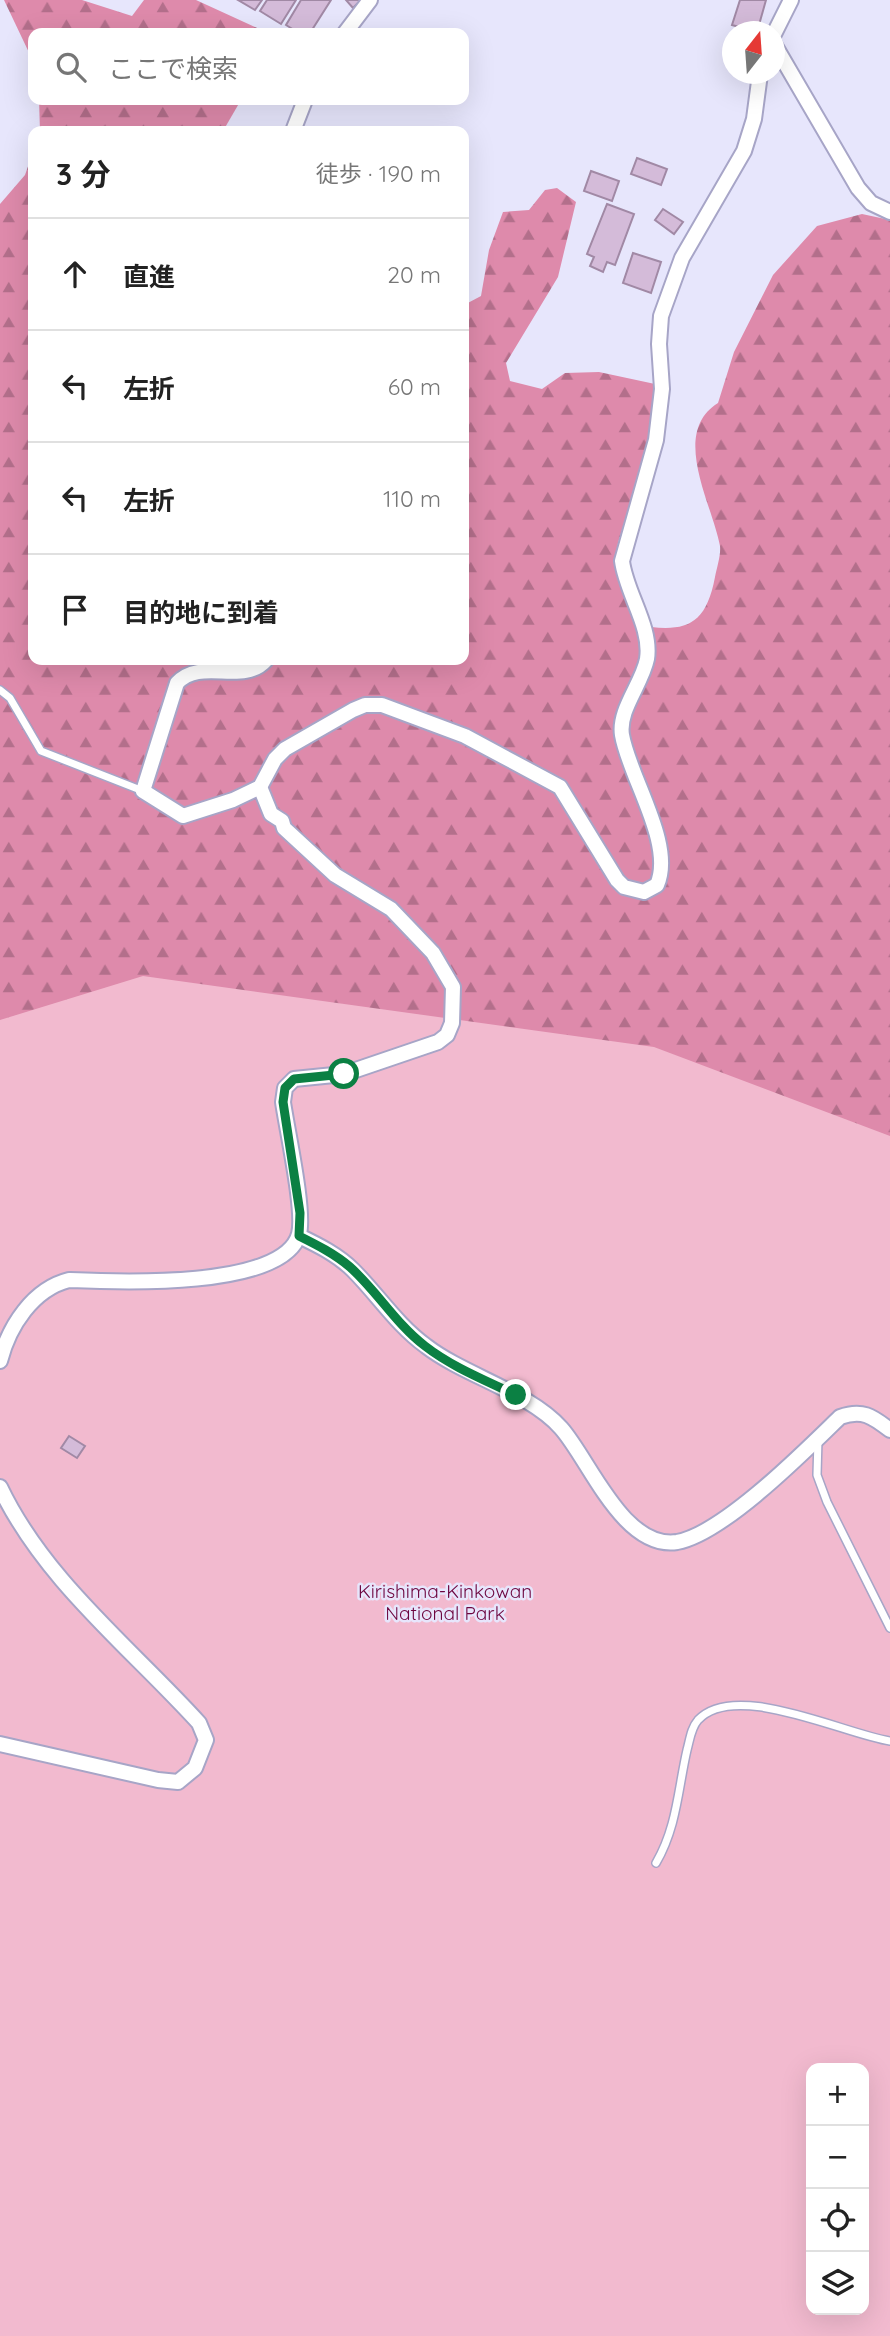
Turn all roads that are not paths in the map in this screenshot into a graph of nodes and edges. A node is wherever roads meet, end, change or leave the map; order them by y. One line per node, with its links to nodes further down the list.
1 (370, 0): 4 (street)
2 (791, 0): 3 (street)
3 (781, 21)
4 (349, 28)
5 (785, 61): 9 (street)
6 (759, 84): 12 (street)
7 (304, 105): 8 (street)
8 (295, 126)
9 (890, 212)
10 (261, 665): 13 (street)
11 (0, 690): 13 (lane)
12 (260, 787): 13 (street); 14 (street)
13 (143, 791)
14 (299, 1236): 15 (street); 17 (street)
15 (0, 1361)
16 (890, 1430): 17 (street)
17 (818, 1439): 19 (lane)
18 (0, 1487): 21 (street)
19 (890, 1628)
20 (890, 1741): 22 (lane)
21 (0, 1744)
22 (656, 1863)

